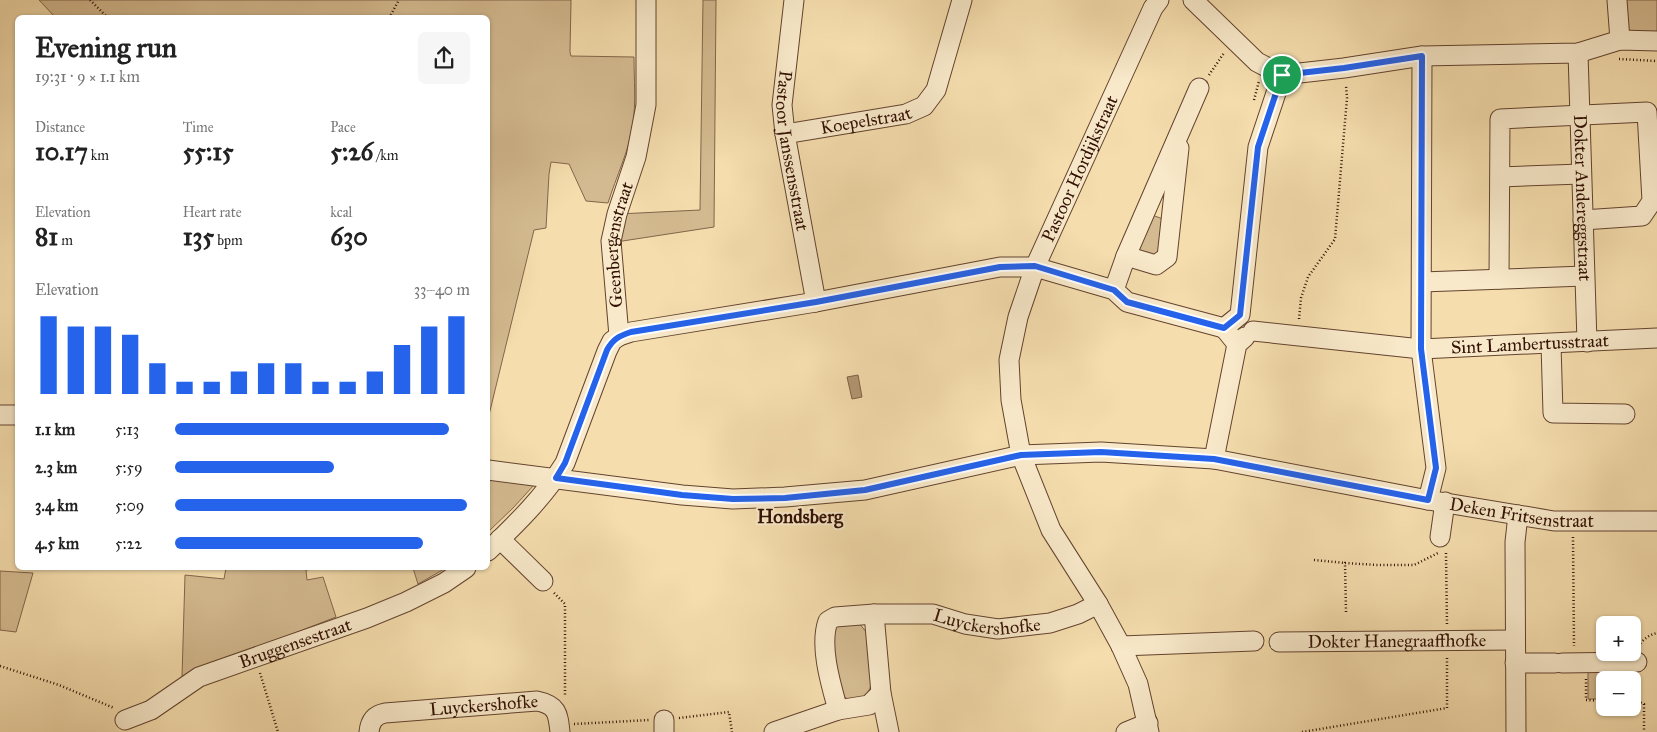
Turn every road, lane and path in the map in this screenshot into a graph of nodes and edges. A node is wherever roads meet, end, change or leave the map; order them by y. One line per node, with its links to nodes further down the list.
1 (90, 0): 9 (path)
2 (399, 0): 10 (path)
3 (646, 0): 36 (street, Geenbergenstraat)
4 (794, 0): 21 (street, Pastoor Janssensstraat)
5 (962, 0): 21 (street, Koepelstraat)
6 (1159, 0): 26 (street, Pastoor Hordijkstraat)
7 (1193, 0): 11 (street)
8 (1617, 0): 12 (street)
9 (105, 15)
10 (391, 15)
11 (1234, 39): 17 (street); 18 (path)
12 (1620, 40): 13 (street); 14 (street)
13 (1657, 41)
14 (1578, 53): 15 (street); 19 (street, Dokter Andereggstraat)
15 (1422, 56): 16 (street); 29 (street)
16 (1344, 68): 17 (street); 35 (path)
17 (1282, 75): 32 (street)
18 (1199, 88): 20 (street)
19 (1580, 115): 22 (street, Dokter Andereggstraat); 23 (street); 24 (street)
20 (1181, 129): 25 (street); 25 (street)
21 (785, 134): 31 (street, Pastoor Janssensstraat)
22 (1581, 174): 23 (street); 24 (street, Dokter Andereggstraat)
23 (1500, 177): 28 (street)
24 (1582, 220): 27 (street, Dokter Andereggstraat)
25 (1126, 256): 30 (street)
26 (1035, 266): 30 (street); 31 (street); 45 (street, Pastoor Hordijkstraat)
27 (1584, 276): 28 (street); 38 (street, Dokter Andereggstraat)
28 (1499, 279): 29 (street)
29 (1422, 282): 41 (street)
30 (1114, 290): 33 (street)
31 (816, 302): 36 (street)
32 (1240, 315): 33 (street); 34 (street)
33 (1224, 328): 39 (street)
34 (1253, 331): 35 (street, Sint Lambertusstraat); 39 (street)
35 (1297, 335): 41 (street, Sint Lambertusstraat)
36 (619, 336): 48 (street, Geenbergenstraat)
37 (1657, 338): 38 (street, Sint Lambertusstraat)
38 (1587, 342): 40 (street, Sint Lambertusstraat)
39 (1236, 344): 46 (street)
40 (1550, 344): 41 (street, Sint Lambertusstraat); 42 (street)
41 (1421, 349): 49 (street)
42 (1626, 414)
43 (0, 415): 44 (street)
44 (15, 415)
45 (1021, 455): 46 (street, Deken Fritsenstraat); 48 (street, Deken Fritsenstraat); 59 (street, Pastoor Hordijkstraat)
46 (1214, 459): 49 (street, Deken Fritsenstraat)
47 (490, 470): 48 (street)
48 (556, 478): 54 (street)
49 (1437, 501): 50 (street, Deken Fritsenstraat); 53 (street)
50 (1518, 515): 51 (street, Deken Fritsenstraat); 63 (street)
51 (1572, 521): 52 (street, Deken Fritsenstraat); 71 (path)
52 (1657, 521)
53 (1440, 537)
54 (494, 545): 58 (street)
55 (1314, 560): 56 (path)
56 (1345, 563): 60 (path); 67 (path)
57 (463, 570): 68 (street, Bruggensestraat)
58 (543, 581): 75 (path)
59 (1098, 604): 61 (street, Luyckershofke); 66 (street, Pastoor Hordijkstraat)
60 (1346, 612)
61 (874, 614): 74 (street); 80 (street, Luyckershofke)
62 (1657, 634): 69 (path)
63 (1515, 640): 67 (street, Dokter Hanegraaffhofke); 70 (street)
64 (1254, 642): 66 (street)
65 (1279, 642): 67 (street, Dokter Hanegraaffhofke)
66 (1121, 646): 84 (street, Pastoor Hordijkstraat)
67 (1447, 648): 79 (path)
68 (255, 657): 82 (street, Bruggensestraat); 85 (path)
69 (1637, 662): 71 (street); 73 (path)
70 (1515, 663): 71 (street); 93 (street)
71 (1569, 663): 76 (path)
72 (0, 666): 82 (path)
73 (1636, 671)
74 (881, 693): 80 (street); 90 (street)
75 (566, 700)
76 (1596, 700)
77 (1641, 703): 94 (path)
78 (1451, 707): 79 (path)
79 (1447, 708): 92 (path)
80 (838, 710): 89 (street)
81 (571, 716): 83 (path)
82 (124, 720)
83 (664, 726): 88 (path)
84 (1148, 727): 91 (street)
85 (278, 732)
86 (369, 732): 87 (street, Luyckershofke)
87 (560, 732)
88 (732, 732)
89 (774, 732)
90 (889, 732)
91 (1126, 732)
92 (1302, 732)
93 (1516, 732)
94 (1644, 732)

